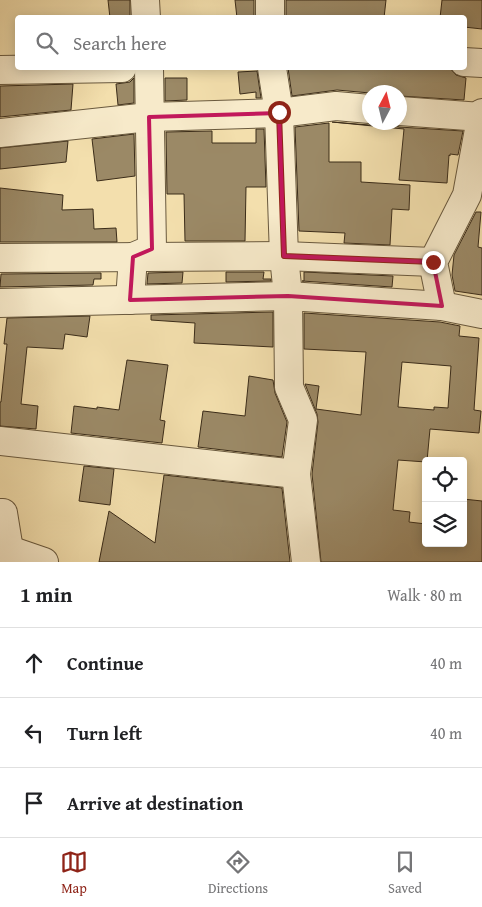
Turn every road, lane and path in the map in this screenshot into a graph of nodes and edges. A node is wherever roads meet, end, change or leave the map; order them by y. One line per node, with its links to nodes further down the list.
1 (145, 0): 3 (street)
2 (270, 0): 4 (street)
3 (146, 15)
4 (270, 15)
5 (467, 62): 6 (street)
6 (482, 63)
7 (0, 70): 8 (street)
8 (15, 70)
9 (149, 70): 15 (street)
10 (272, 70): 13 (street)
11 (362, 108): 13 (street)
12 (407, 111): 14 (street)
13 (279, 112): 15 (street); 17 (street)
14 (481, 115): 20 (street)
15 (150, 118): 16 (street); 18 (street)
16 (0, 133)
17 (284, 256): 18 (street); 20 (street); 21 (street)
18 (133, 257): 19 (street); 22 (street)
19 (0, 258)
20 (433, 262): 24 (street)
21 (288, 296): 22 (street); 24 (street); 27 (street)
22 (130, 300): 23 (street)
23 (0, 303)
24 (442, 306): 25 (street)
25 (482, 314)
26 (0, 441): 27 (street)
27 (296, 474): 31 (street)
28 (0, 513): 29 (street)
29 (8, 556): 30 (street)
30 (44, 562)
31 (306, 562)

